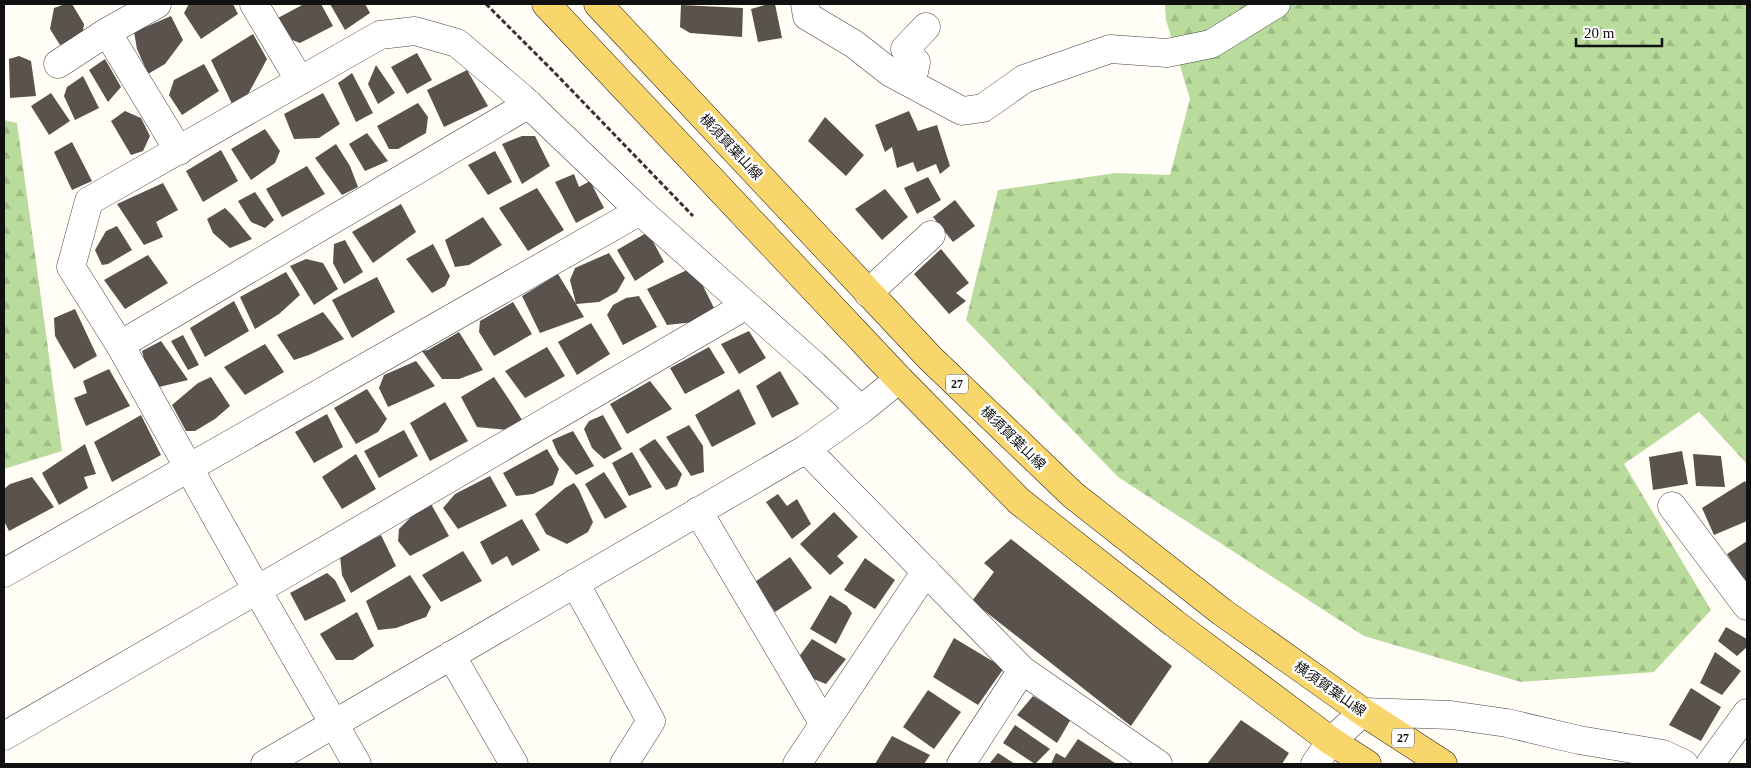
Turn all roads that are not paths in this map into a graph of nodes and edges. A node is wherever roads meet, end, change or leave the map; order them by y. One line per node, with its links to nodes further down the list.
1 (157, 4): 8 (street)
2 (254, 4): 11 (street)
3 (546, 4): 19 (main road)
4 (598, 4): 16 (main road, 横須賀葉山線 / 27)
5 (806, 4): 10 (street)
6 (1276, 4): 10 (street)
7 (926, 27): 10 (street)
8 (107, 32): 9 (street); 13 (street)
9 (58, 64)
10 (891, 73)
11 (300, 82): 12 (street); 13 (street)
12 (528, 104): 14 (street); 18 (street)
13 (179, 151): 18 (street)
14 (640, 211): 17 (street); 22 (street)
15 (931, 235): 16 (street)
16 (868, 293): 32 (main road, 横須賀葉山線 / 27)
17 (745, 306): 20 (street); 28 (street)
18 (120, 345): 22 (street)
19 (899, 379): 20 (street); 37 (main road)
20 (861, 410): 21 (street)
21 (806, 449): 24 (street); 25 (street)
22 (188, 467): 26 (street); 28 (street)
23 (1672, 506): 29 (street)
24 (698, 512): 27 (street); 35 (street)
25 (926, 571): 31 (street); 35 (street)
26 (4, 573)
27 (575, 583): 30 (street); 42 (street)
28 (258, 590): 34 (street); 36 (street)
29 (1747, 606)
30 (451, 655): 34 (street); 41 (street)
31 (1022, 670): 38 (street); 44 (street)
32 (1363, 712): 37 (street); 48 (main road, 横須賀葉山線 / 27); 49 (street)
33 (1747, 714): 50 (street)
34 (335, 723): 39 (street); 40 (street)
35 (824, 724): 43 (street)
36 (4, 736)
37 (1331, 741): 46 (street); 47 (main road)
38 (1126, 756): 45 (street)
39 (265, 764)
40 (358, 764)
41 (514, 764)
42 (624, 764)
43 (797, 764)
44 (961, 764)
45 (1158, 764)
46 (1315, 764)
47 (1367, 764)
48 (1443, 764)
49 (1684, 764)
50 (1710, 764)

